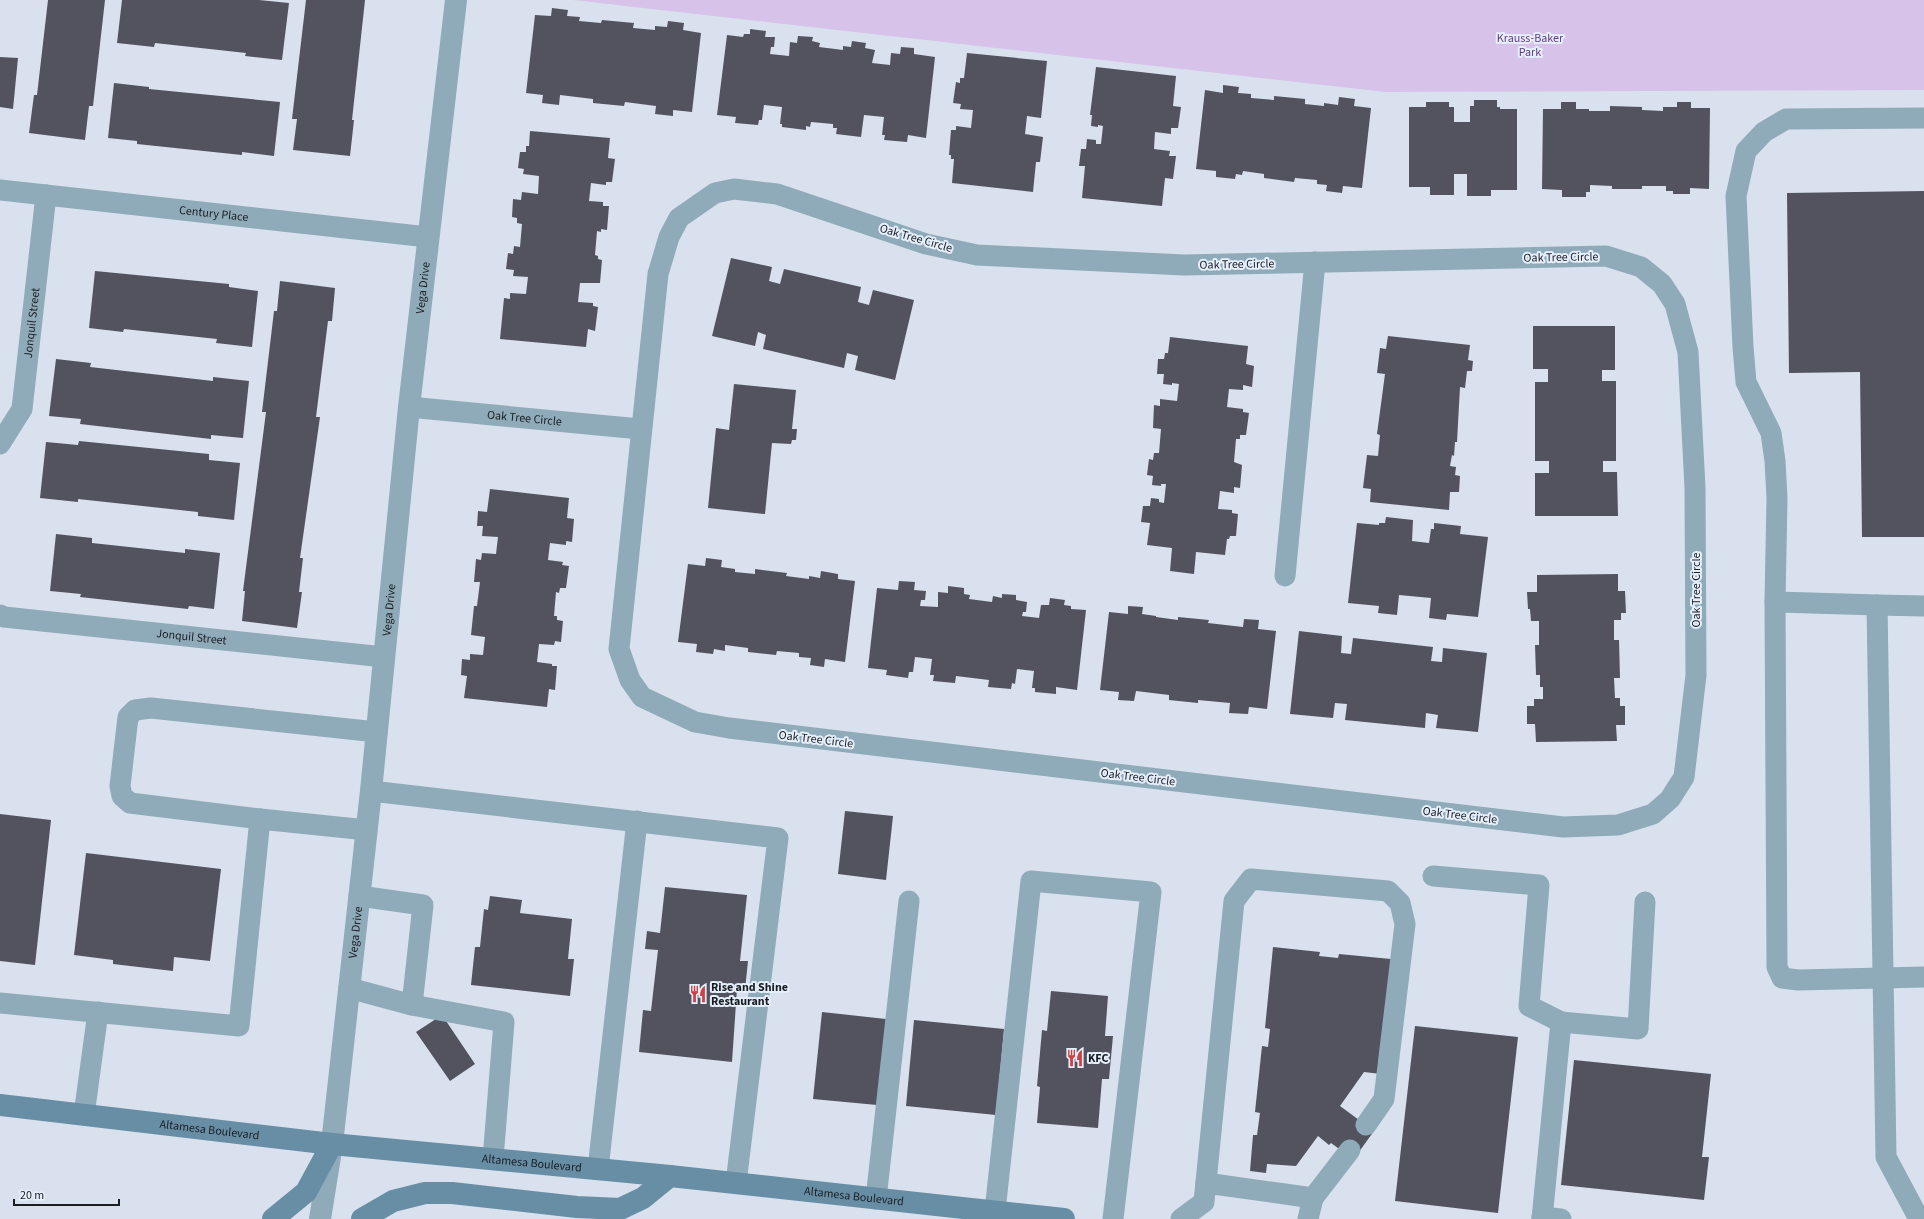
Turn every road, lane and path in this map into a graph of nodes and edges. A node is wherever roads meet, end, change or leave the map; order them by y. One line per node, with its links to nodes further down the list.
1 (456, 0): 5 (street, Vega Drive)
2 (1924, 118): 11 (lane)
3 (0, 190): 4 (lane, Century Place)
4 (46, 195): 5 (lane, Century Place); 9 (lane, Jonquil Street)
5 (428, 236): 7 (street, Vega Drive)
6 (1315, 262): 8 (lane, Oak Tree Circle); 8 (lane, Oak Tree Circle); 10 (lane)
7 (409, 407): 8 (lane, Oak Tree Circle); 15 (street, Vega Drive)
8 (640, 429)
9 (0, 444)
10 (1285, 576)
11 (1776, 602): 12 (lane); 25 (lane)
12 (1877, 604): 13 (lane); 25 (lane)
13 (1924, 606)
14 (0, 615): 15 (lane, Jonquil Street)
15 (384, 656): 16 (street, Vega Drive)
16 (378, 732): 17 (street, Vega Drive); 18 (lane)
17 (371, 791): 19 (lane); 20 (street, Vega Drive)
18 (260, 820): 20 (lane); 30 (lane)
19 (637, 821): 38 (lane); 40 (lane)
20 (367, 830): 22 (street, Vega Drive)
21 (1433, 876): 31 (lane)
22 (359, 896): 27 (street, Vega Drive); 29 (lane)
23 (909, 901): 43 (lane)
24 (1644, 902): 31 (lane)
25 (1883, 977): 26 (lane); 53 (lane)
26 (1924, 977)
27 (349, 988): 29 (lane); 35 (street, Vega Drive)
28 (0, 1003): 30 (lane)
29 (412, 1005): 37 (lane)
30 (98, 1012): 33 (lane)
31 (1561, 1022): 45 (lane)
32 (0, 1105): 33 (main road, Altamesa Boulevard)
33 (84, 1115): 35 (main road, Altamesa Boulevard)
34 (1366, 1125): 41 (lane)
35 (332, 1144): 37 (main road, Altamesa Boulevard); 46 (main road); 47 (street, Vega Drive)
36 (1350, 1150): 42 (lane)
37 (493, 1159): 38 (main road, Altamesa Boulevard)
38 (598, 1169): 39 (main road, Altamesa Boulevard)
39 (670, 1176): 40 (main road, Altamesa Boulevard); 48 (main road)
40 (736, 1183): 43 (main road, Altamesa Boulevard)
41 (1206, 1183): 42 (lane); 51 (lane)
42 (1313, 1198): 52 (lane)
43 (876, 1199): 44 (main road, Altamesa Boulevard)
44 (995, 1211): 49 (main road, Altamesa Boulevard); 50 (lane)
45 (1548, 1218)
46 (273, 1219)
47 (320, 1219)
48 (362, 1219)
49 (1064, 1219)
50 (1113, 1219)
51 (1181, 1219)
52 (1308, 1219)
53 (1919, 1219)

